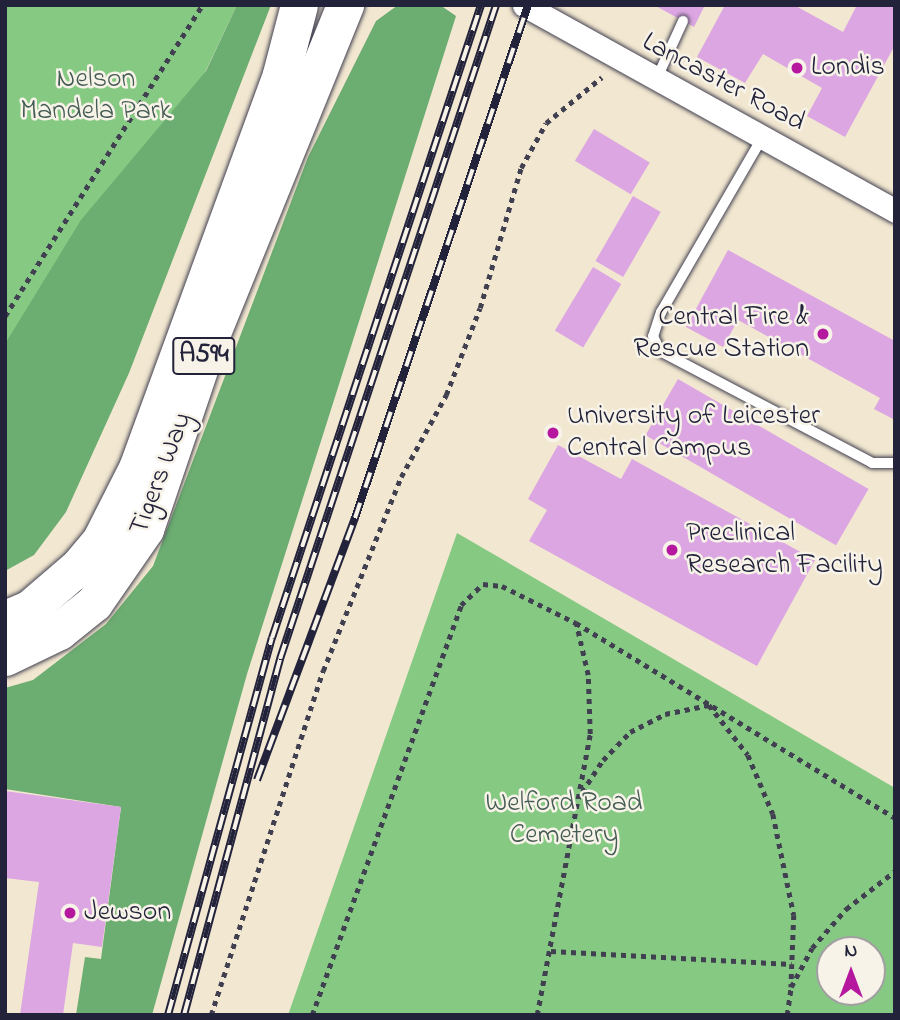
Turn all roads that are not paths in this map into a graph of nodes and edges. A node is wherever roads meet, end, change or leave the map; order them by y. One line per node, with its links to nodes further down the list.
1 (299, 5): 9 (main road, Tigers Way / A594)
2 (345, 5): 10 (main road, Tigers Way / A594)
3 (524, 5): 5 (street, Lancaster Road)
4 (683, 21): 5 (lane)
5 (656, 80): 6 (street, Lancaster Road)
6 (762, 138): 7 (street, Lancaster Road); 8 (lane)
7 (888, 207)
8 (895, 463)
9 (5, 620)
10 (5, 657)

